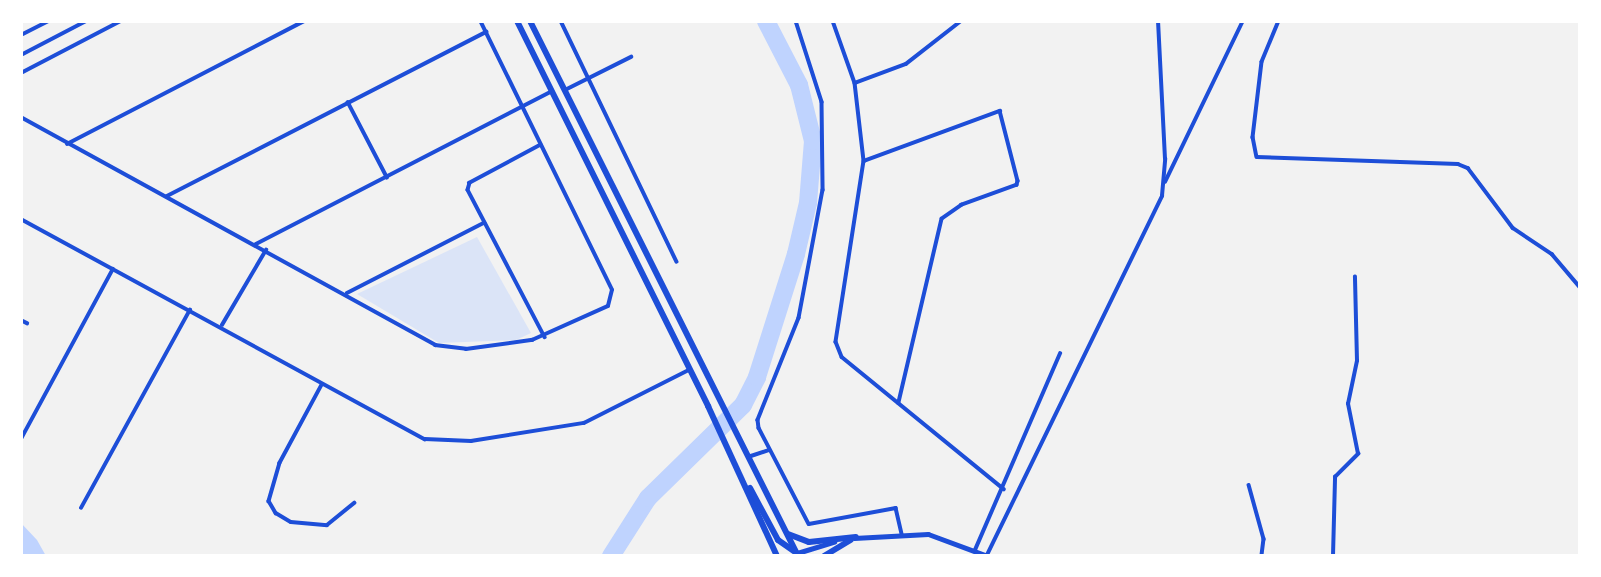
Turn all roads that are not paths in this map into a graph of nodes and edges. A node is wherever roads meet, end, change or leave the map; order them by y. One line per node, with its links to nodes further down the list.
1 (49, 21): 16 (street)
2 (86, 21): 17 (street)
3 (121, 21): 19 (street)
4 (304, 21): 27 (street)
5 (480, 21): 15 (street)
6 (517, 21): 23 (main road)
7 (530, 21): 22 (main road)
8 (561, 21): 20 (street)
9 (796, 21): 52 (street)
10 (833, 21): 21 (street)
11 (961, 21): 21 (street)
12 (1158, 21): 31 (street)
13 (1243, 21): 31 (street)
14 (1279, 21): 40 (street)
15 (485, 32): 24 (street); 25 (street)
16 (21, 35)
17 (21, 55)
18 (631, 57): 20 (street)
19 (21, 73)
20 (590, 78): 22 (street); 37 (street)
21 (855, 83): 29 (street)
22 (565, 90): 53 (main road)
23 (552, 91): 25 (street); 48 (main road)
24 (348, 102): 30 (street); 32 (street)
25 (522, 106): 28 (street); 30 (street)
26 (21, 117): 27 (street)
27 (67, 144): 32 (street)
28 (541, 145): 34 (street); 46 (street)
29 (864, 161): 50 (street); 50 (street)
30 (387, 177): 35 (street)
31 (1164, 184): 66 (street)
32 (167, 196): 35 (street)
33 (21, 219): 38 (street)
34 (484, 223): 41 (street); 46 (street)
35 (256, 244): 36 (street)
36 (265, 250): 41 (street); 45 (street)
37 (677, 262)
38 (113, 269): 42 (street); 51 (street)
39 (1355, 277): 68 (street)
40 (1580, 287)
41 (347, 293): 46 (street)
42 (190, 310): 45 (street); 58 (street)
43 (21, 320): 44 (street)
44 (27, 323)
45 (222, 326): 49 (street)
46 (545, 337)
47 (1060, 354): 56 (street)
48 (689, 370): 49 (street); 54 (main road)
49 (322, 386): 57 (street)
50 (899, 404): 56 (street)
51 (21, 439)
52 (770, 450): 53 (street); 60 (street)
53 (751, 456): 59 (main road)
54 (735, 465): 63 (main road); 64 (main road)
55 (1249, 485): 67 (street)
56 (1004, 489): 62 (street)
57 (354, 503)
58 (81, 508)
59 (787, 533): 61 (main road); 63 (main road)
60 (902, 533): 61 (main road); 62 (main road)
61 (856, 537): 63 (main road); 65 (main road)
62 (975, 550): 66 (main road)
63 (797, 555)
64 (777, 556)
65 (824, 556)
66 (986, 556)
67 (1262, 556)
68 (1333, 556)

